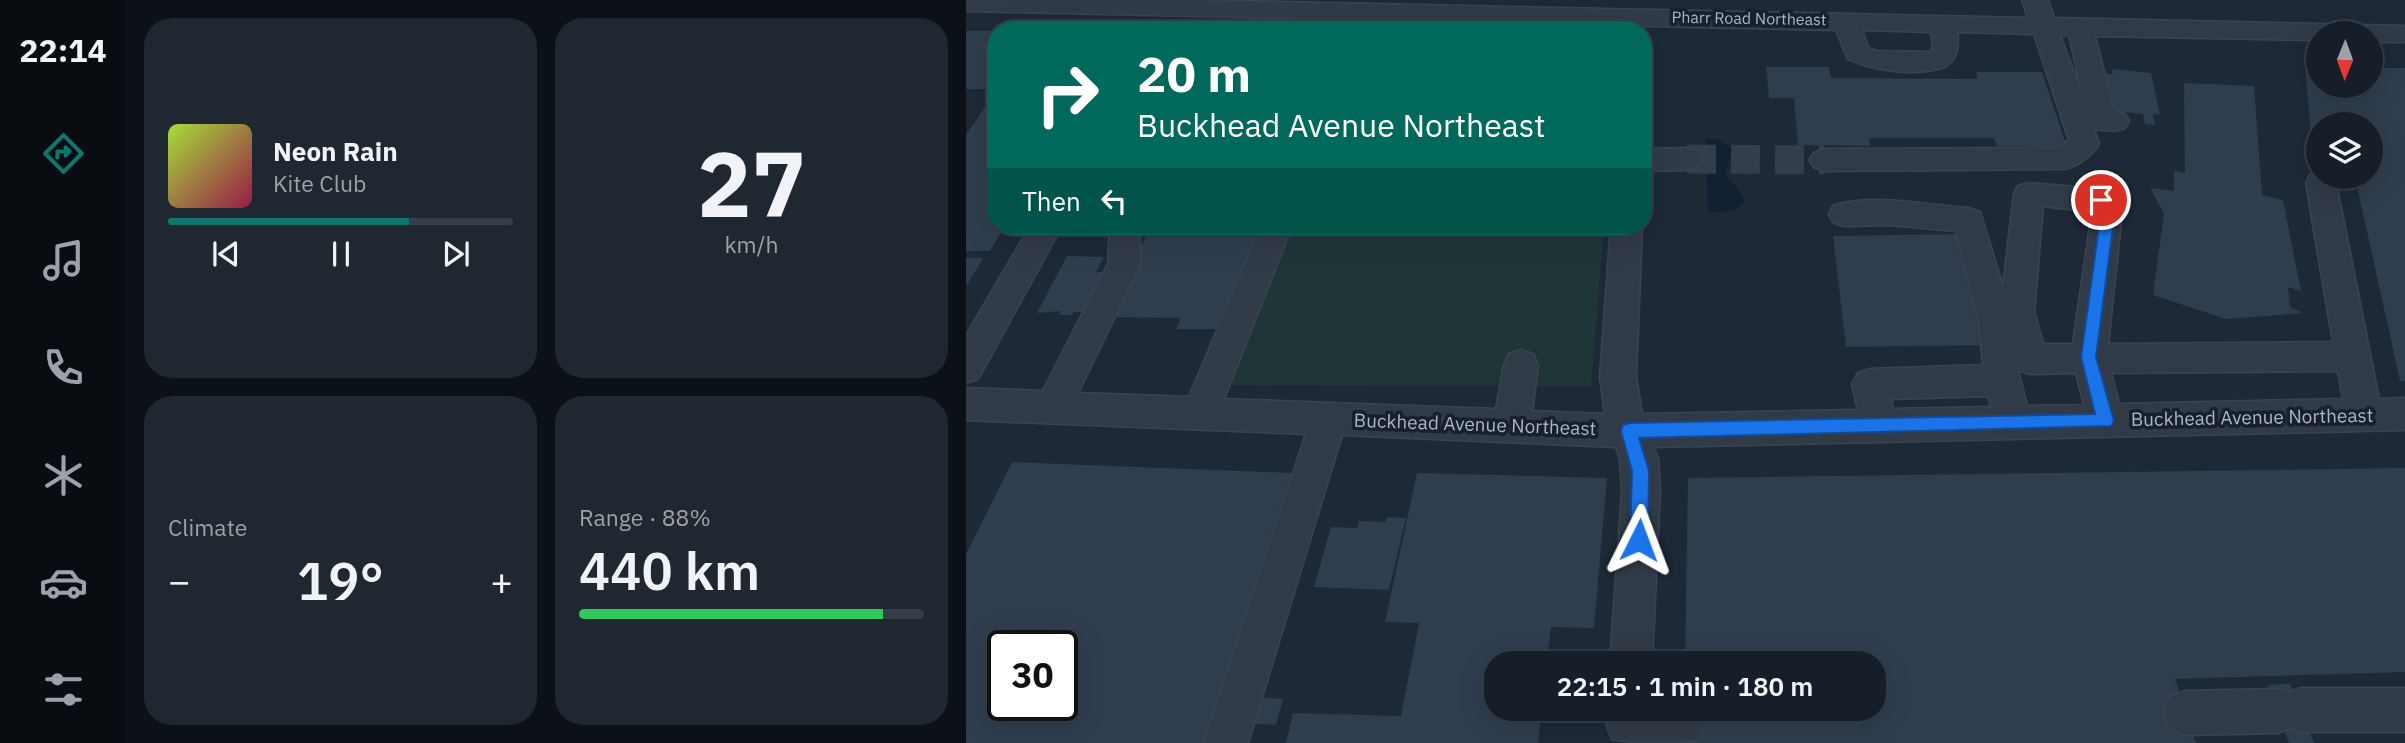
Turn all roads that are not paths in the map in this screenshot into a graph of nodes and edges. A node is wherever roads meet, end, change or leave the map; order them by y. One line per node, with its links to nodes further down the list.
1 (966, 3): 2 (street, Pharr Road Northeast)
2 (1170, 3): 4 (street, Pharr Road Northeast); 11 (street)
3 (1435, 6): 8 (street, Pharr Road Northeast); 10 (street, Pharr Road Northeast)
4 (1244, 11): 5 (street, Pharr Road Northeast)
5 (1300, 13): 10 (street, Pharr Road Northeast)
6 (2038, 13): 9 (street, Pharr Road Northeast); 12 (street, Pharr Road Northeast); 17 (street)
7 (1860, 14): 8 (street, Pharr Road Northeast); 12 (street, Pharr Road Northeast); 12 (street)
8 (1640, 15)
9 (2083, 17): 13 (street, Pharr Road Northeast); 14 (street)
10 (1347, 20)
11 (1161, 21)
12 (1943, 23)
13 (2405, 34)
14 (2115, 121)
15 (1687, 159): 16 (street)
16 (1652, 160)
17 (1824, 160)
18 (2322, 189): 24 (street)
19 (1844, 214): 28 (street)
20 (1041, 235): 27 (street)
21 (1125, 235): 30 (street)
22 (1272, 235): 31 (street)
23 (1626, 235): 39 (street)
24 (2353, 356): 25 (street); 33 (street)
25 (2089, 357): 25 (street); 35 (street)
26 (1521, 365): 38 (street)
27 (966, 368)
28 (2002, 380): 36 (street); 37 (street)
29 (966, 404): 30 (street, Buckhead Avenue Northeast)
30 (1053, 408): 31 (street, Buckhead Avenue Northeast)
31 (1200, 414): 34 (street, Buckhead Avenue Northeast)
32 (2405, 414): 33 (street, Buckhead Avenue Northeast)
33 (2364, 415): 35 (street, Buckhead Avenue Northeast)
34 (1329, 419): 38 (street, Buckhead Avenue Northeast); 45 (street)
35 (2106, 421): 36 (street, Buckhead Avenue Northeast)
36 (2013, 422): 37 (street, Buckhead Avenue Northeast)
37 (1879, 425): 39 (street, Buckhead Avenue Northeast)
38 (1512, 426): 39 (street, Buckhead Avenue Northeast)
39 (1629, 431): 40 (street)
40 (1632, 651)
41 (2405, 710): 42 (street)
42 (2186, 713)
43 (1683, 723): 44 (street)
44 (1628, 725)
45 (1226, 743)

